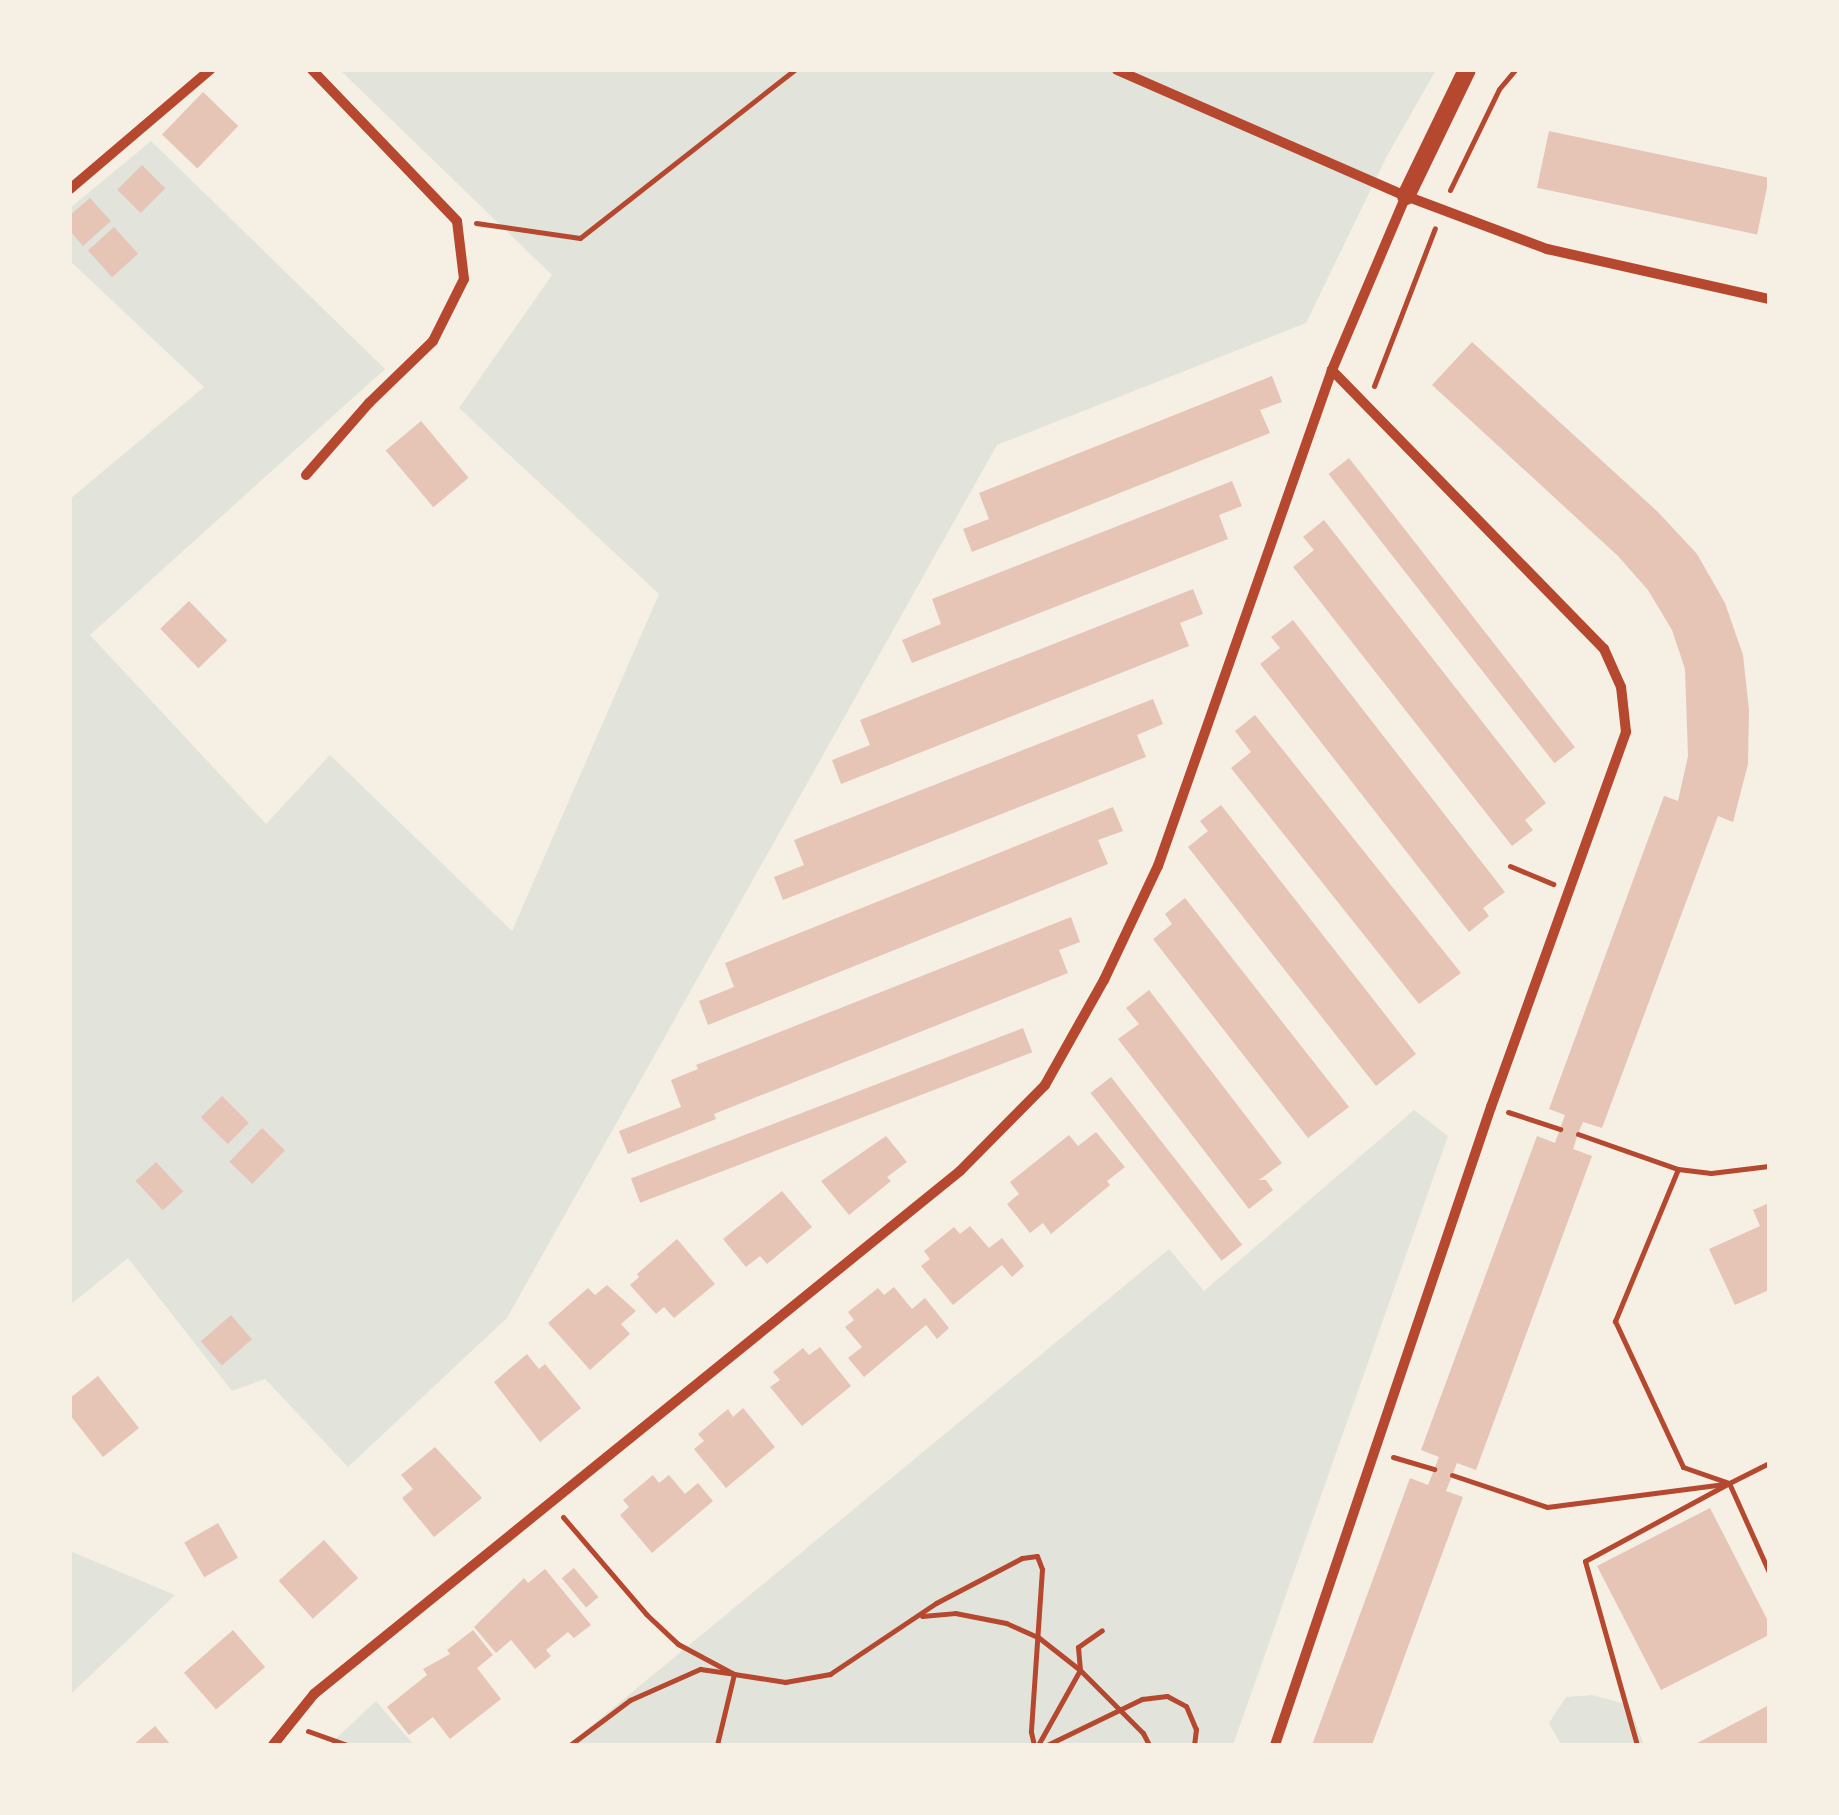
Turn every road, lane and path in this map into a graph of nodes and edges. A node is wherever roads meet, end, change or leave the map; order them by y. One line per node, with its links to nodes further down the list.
1 (210, 70): 7 (street)
2 (312, 70): 10 (street)
3 (794, 70): 10 (path)
4 (1117, 70): 8 (street)
5 (1467, 70): 8 (street)
6 (1515, 70): 9 (path)
7 (70, 189)
8 (1406, 196): 9 (street); 12 (street)
9 (1442, 210): 11 (street); 13 (path)
10 (457, 221): 14 (street)
11 (1769, 299)
12 (1332, 370): 13 (street); 27 (street)
13 (1367, 404): 17 (street)
14 (306, 476)
15 (1510, 866): 16 (path)
16 (1541, 879)
17 (1491, 1107): 18 (path); 22 (street)
18 (1560, 1129)
19 (1578, 1134): 21 (path)
20 (1769, 1166): 21 (path)
21 (1678, 1169): 26 (path)
22 (1375, 1452): 24 (path); 44 (street)
23 (1769, 1463): 26 (path)
24 (1434, 1469)
25 (1452, 1475): 26 (path)
26 (1729, 1483): 28 (path); 45 (path)
27 (551, 1503): 33 (path); 35 (street)
28 (1769, 1572)
29 (922, 1616): 31 (path); 31 (path); 33 (path)
30 (1102, 1630): 32 (path)
31 (1038, 1637): 32 (path); 40 (path)
32 (1080, 1670): 34 (path); 40 (path)
33 (734, 1674): 38 (path); 39 (path)
34 (1119, 1710): 41 (path); 42 (path); 43 (path)
35 (288, 1724): 36 (street); 37 (path)
36 (273, 1745)
37 (347, 1745)
38 (570, 1745)
39 (717, 1745)
40 (1036, 1745)
41 (1047, 1745)
42 (1149, 1745)
43 (1194, 1745)
44 (1275, 1745)
45 (1637, 1745)

